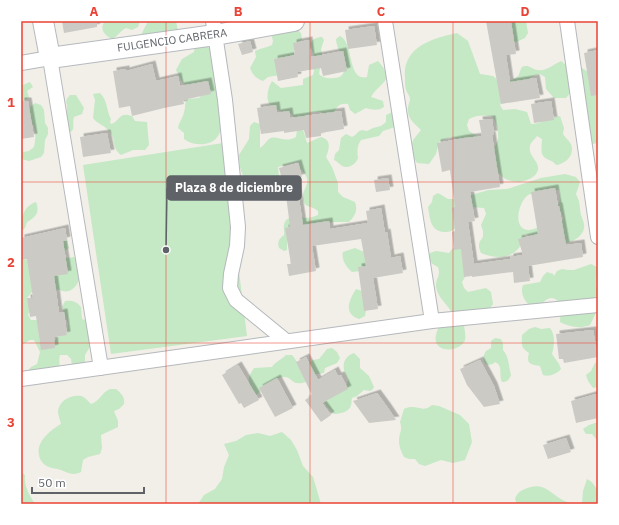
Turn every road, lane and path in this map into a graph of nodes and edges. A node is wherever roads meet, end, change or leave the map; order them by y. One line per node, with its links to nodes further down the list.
1 (43, 21): 6 (main road)
2 (294, 21): 5 (main road, FULGENCIO CABRERA)
3 (385, 21): 10 (street)
4 (566, 21): 8 (street)
5 (214, 28): 6 (main road, FULGENCIO CABRERA); 11 (street)
6 (50, 58): 7 (street); 12 (street)
7 (21, 63)
8 (598, 236)
9 (598, 305): 10 (street)
10 (432, 321): 11 (street)
11 (286, 341): 12 (street)
12 (101, 368): 13 (street)
13 (21, 380)

